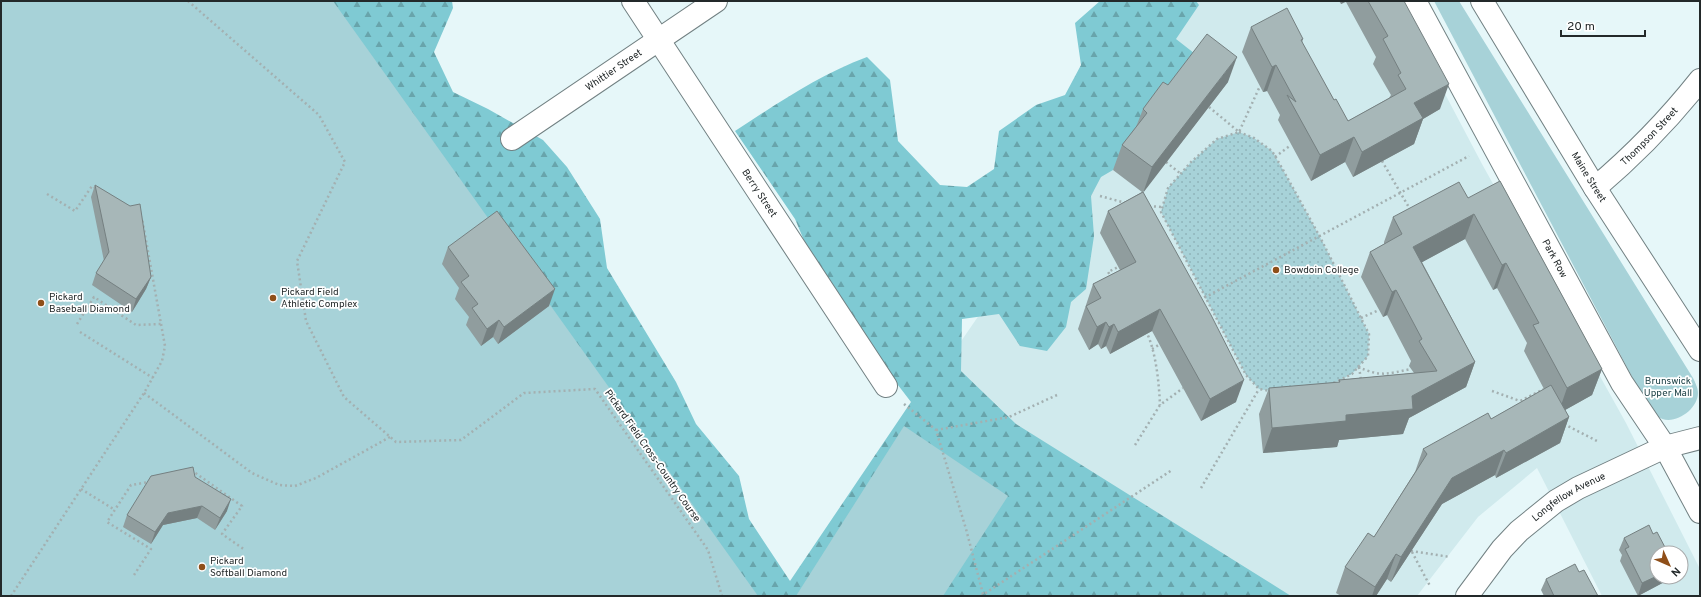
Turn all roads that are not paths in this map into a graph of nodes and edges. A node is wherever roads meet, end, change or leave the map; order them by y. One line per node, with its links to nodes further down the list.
1 (633, 1): 5 (street, Berry Street)
2 (716, 1): 5 (street, Whittier Street)
3 (1415, 1): 12 (street, Park Row)
4 (1482, 1): 8 (street, Maine Street)
5 (658, 39): 7 (street, Whittier Street); 10 (street, Berry Street)
6 (1700, 80): 8 (street, Thompson Street)
7 (512, 139)
8 (1595, 188): 9 (street, Maine Street)
9 (1700, 350)
10 (886, 386)
11 (1700, 438): 12 (street, Longfellow Avenue)
12 (1665, 447): 13 (street, Park Row); 14 (street, Longfellow Avenue)
13 (1700, 512)
14 (1466, 596)

